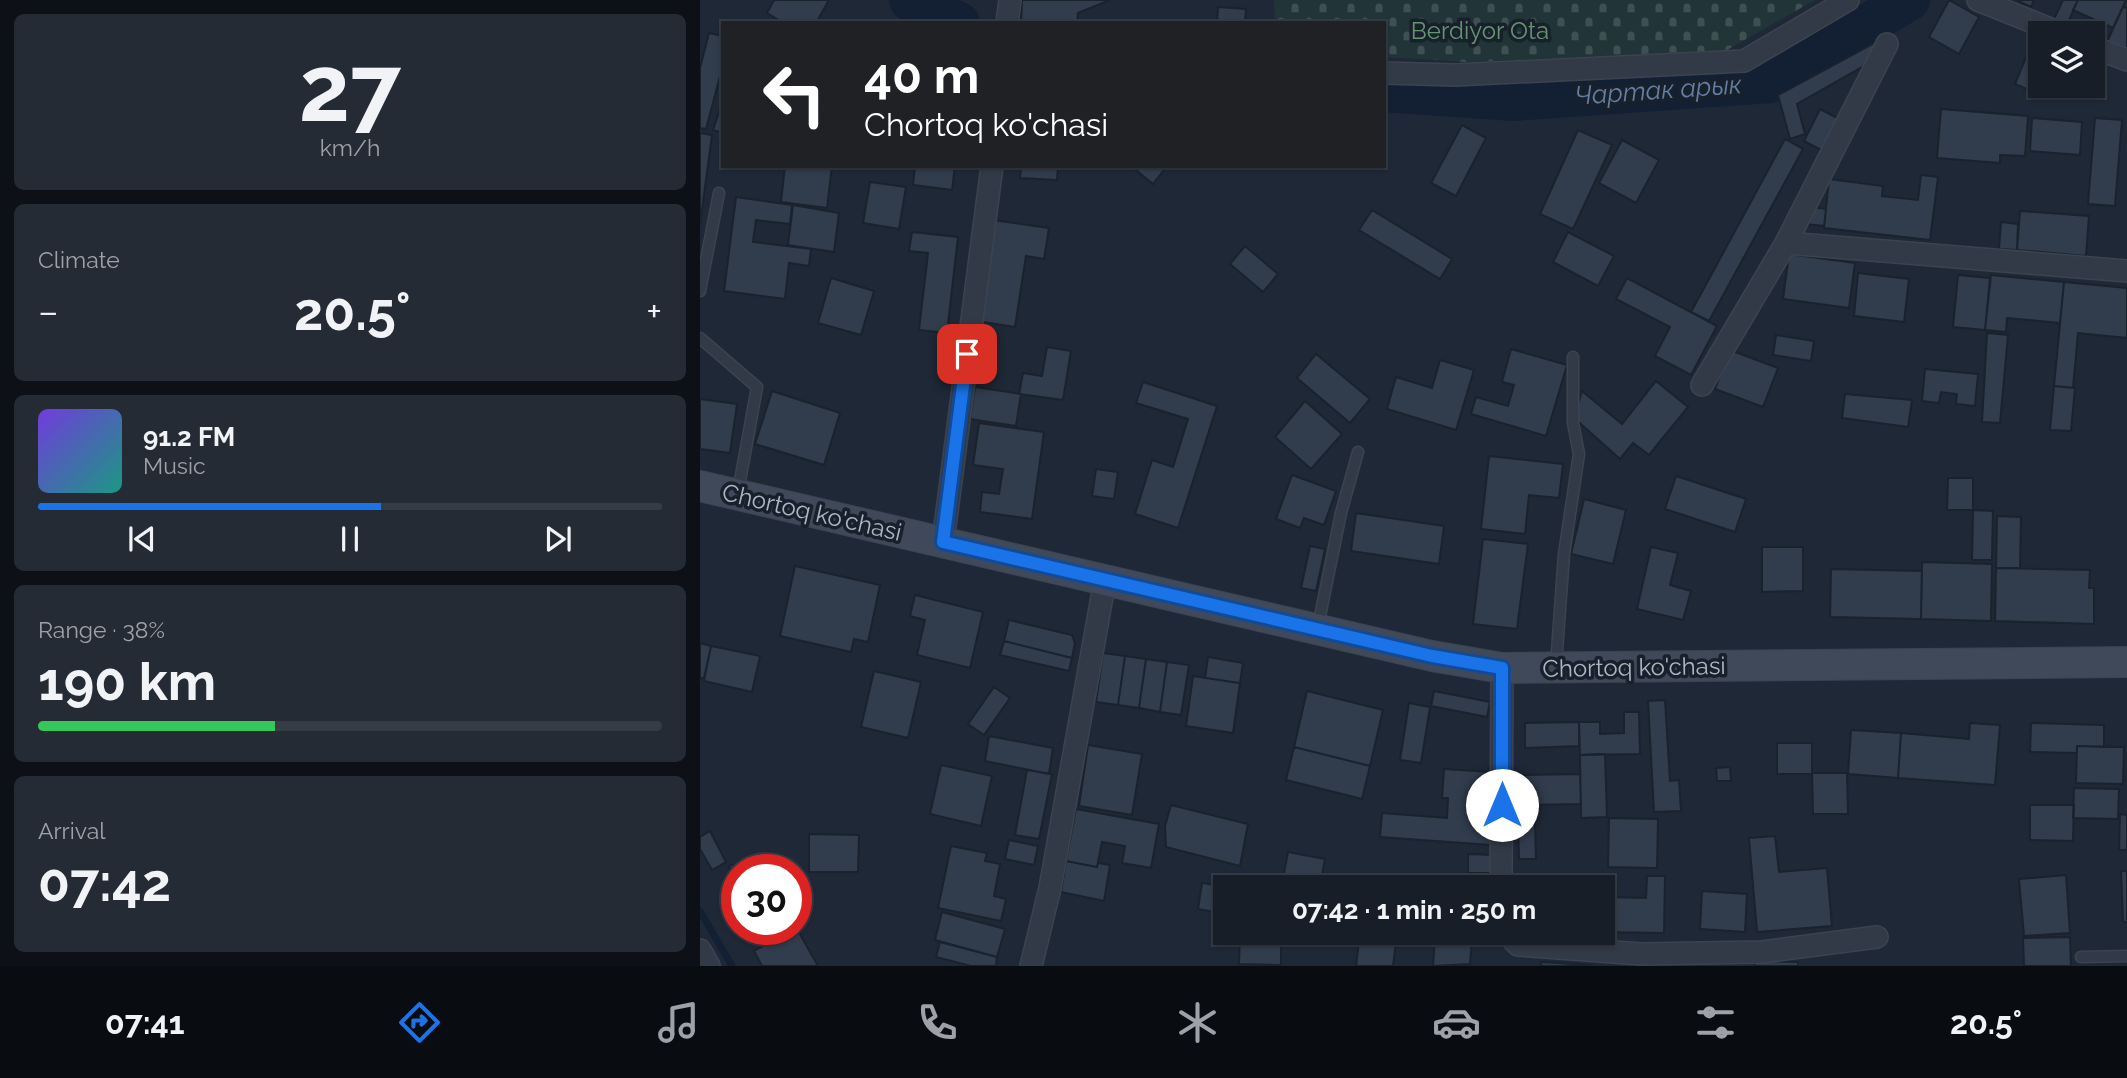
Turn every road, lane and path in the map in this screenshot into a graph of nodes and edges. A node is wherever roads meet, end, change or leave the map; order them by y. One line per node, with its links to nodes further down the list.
1 (1010, 0): 4 (street)
2 (1978, 0): 5 (street)
3 (1838, 3): 9 (street)
4 (1007, 21)
5 (2030, 21)
6 (1886, 44): 12 (street)
7 (2105, 52): 8 (street)
8 (2127, 60)
9 (1386, 72)
10 (992, 168): 21 (street)
11 (719, 193): 14 (lane)
12 (1786, 243): 13 (street); 17 (street)
13 (2127, 271)
14 (700, 291)
15 (700, 338): 20 (lane)
16 (1573, 357): 26 (lane)
17 (1702, 385)
18 (1358, 452): 23 (lane)
19 (700, 486): 20 (street, Chortoq ko'chasi)
20 (737, 494): 21 (street, Chortoq ko'chasi)
21 (943, 542): 22 (street, Chortoq ko'chasi)
22 (1105, 580): 23 (street, Chortoq ko'chasi); 34 (street)
23 (1317, 629): 25 (street, Chortoq ko'chasi)
24 (2127, 662): 26 (street, Chortoq ko'chasi)
25 (1502, 668): 26 (street, Chortoq ko'chasi); 27 (street)
26 (1556, 668)
27 (1502, 875)
28 (1877, 937): 29 (street)
29 (1518, 945)
30 (700, 950): 33 (street)
31 (2127, 956): 32 (lane)
32 (2081, 957)
33 (709, 966)
34 (1031, 966)

